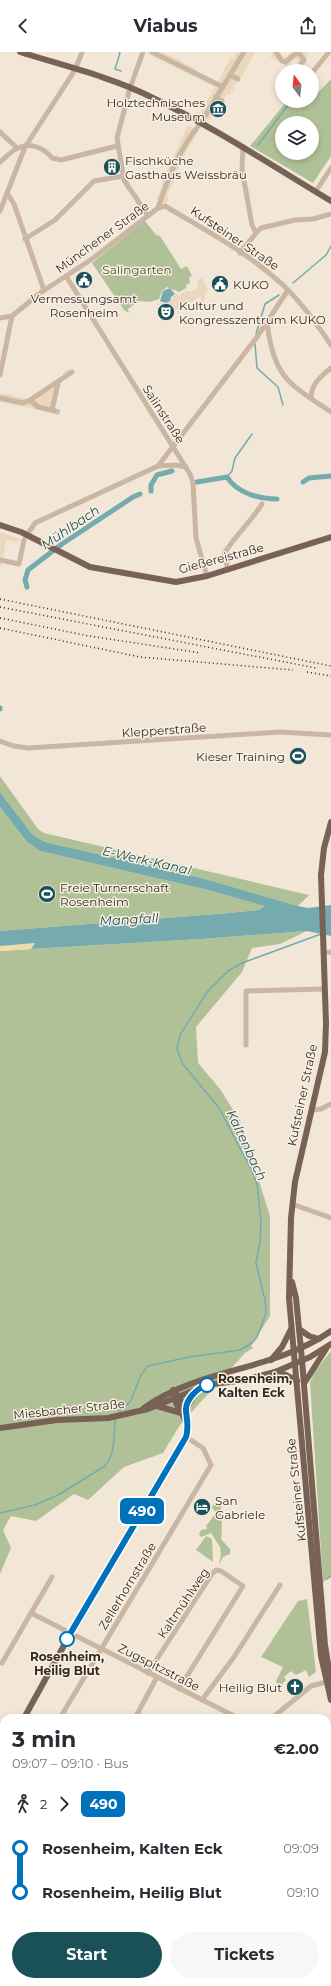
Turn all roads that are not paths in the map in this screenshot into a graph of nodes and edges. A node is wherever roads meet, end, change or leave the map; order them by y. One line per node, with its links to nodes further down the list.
1 (20, 52): 11 (main road)
2 (82, 52): 11 (street)
3 (143, 52): 15 (street)
4 (152, 52): 14 (street)
5 (244, 52): 12 (street, Münchener Straße)
6 (276, 52): 7 (street)
7 (298, 52): 9 (street)
8 (329, 52): 10 (street)
9 (301, 64)
10 (319, 64)
11 (75, 70): 15 (main road); 20 (street)
12 (230, 75): 13 (street); 14 (street, Münchener Straße)
13 (238, 79)
14 (223, 87): 16 (street, Münchener Straße)
15 (130, 88): 19 (street); 22 (main road)
16 (216, 97): 17 (street); 29 (street, Münchener Straße)
17 (222, 101)
18 (0, 132): 21 (street)
19 (117, 146): 20 (street); 25 (street)
20 (25, 147): 21 (street); 27 (street)
21 (17, 148): 23 (street)
22 (243, 148): 26 (main road); 33 (street)
23 (0, 162)
24 (331, 168): 26 (street)
25 (123, 176): 32 (street); 34 (street)
26 (316, 191): 28 (main road)
27 (7, 193): 30 (street); 34 (street)
28 (331, 201)
29 (158, 208): 32 (street, Münchener Straße); 35 (street, Kufsteiner Straße)
30 (0, 211)
31 (331, 214): 33 (street)
32 (148, 216): 36 (street, Münchener Straße)
33 (256, 233): 35 (street)
34 (25, 239): 37 (street)
35 (240, 253): 38 (street, Kufsteiner Straße)
36 (66, 276): 37 (street, Münchener Straße); 53 (street, Salinstraße)
37 (44, 290): 39 (street, Münchener Straße)
38 (288, 290): 41 (street); 44 (street, Kufsteiner Straße)
39 (12, 316): 40 (street, Münchener Straße); 47 (street)
40 (0, 318)
41 (267, 322): 42 (street); 43 (street)
42 (270, 336): 43 (street); 50 (street)
43 (257, 337): 53 (street)
44 (331, 345)
45 (331, 368): 50 (street)
46 (72, 372): 48 (street)
47 (0, 375)
48 (58, 383): 51 (street); 51 (street)
49 (0, 398): 51 (street)
50 (311, 398): 52 (street)
51 (30, 400)
52 (331, 412)
53 (174, 447): 54 (street); 55 (street, Salinstraße)
54 (158, 466): 55 (street); 59 (street)
55 (186, 467): 62 (street, Salinstraße)
56 (262, 504): 61 (street)
57 (0, 526): 59 (main road, Gießereistraße)
58 (331, 537): 61 (main road, Gießereistraße)
59 (25, 538): 60 (street); 62 (main road, Gießereistraße)
60 (0, 560)
61 (228, 570): 62 (main road, Gießereistraße)
62 (207, 576)
63 (331, 735): 64 (street, Klepperstraße)
64 (0, 741)
65 (331, 822): 67 (main road, Kufsteiner Straße)
66 (331, 952): 67 (street)
67 (323, 953): 68 (main road, Kufsteiner Straße)
68 (325, 989): 69 (street); 71 (main road, Kufsteiner Straße)
69 (246, 1045)
70 (331, 1104): 71 (street)
71 (312, 1110): 72 (main road, Kufsteiner Straße)
72 (292, 1204): 73 (street); 74 (main road, Kufsteiner Straße)
73 (331, 1218)
74 (291, 1277): 75 (main road, Kufsteiner Straße); 76 (main road, Kufsteiner Straße)
75 (291, 1328): 81 (main road, Kufsteiner Straße); 83 (main road)
76 (299, 1329): 78 (main road); 80 (main road, Kufsteiner Straße)
77 (331, 1331): 78 (main road, Miesbacher Straße)
78 (319, 1339): 80 (main road, Miesbacher Straße)
79 (330, 1344): 82 (main road, Miesbacher Straße); 87 (main road)
80 (301, 1348): 81 (main road, Miesbacher Straße); 82 (main road, Kufsteiner Straße)
81 (293, 1351): 83 (main road, Miesbacher Straße); 84 (main road, Kufsteiner Straße)
82 (302, 1360): 84 (main road, Miesbacher Straße); 87 (main road, Kufsteiner Straße)
83 (270, 1361): 89 (main road, Miesbacher Straße)
84 (295, 1363): 85 (main road, Miesbacher Straße); 86 (main road, Kufsteiner Straße)
85 (275, 1372): 86 (main road); 88 (main road, Miesbacher Straße)
86 (297, 1380): 104 (main road, Kufsteiner Straße)
87 (304, 1383): 104 (main road, Kufsteiner Straße)
88 (199, 1387): 90 (main road, Miesbacher Straße); 93 (main road)
89 (173, 1390): 90 (main road); 92 (main road, Miesbacher Straße)
90 (176, 1397): 91 (main road, Miesbacher Straße); 93 (main road)
91 (156, 1406): 92 (main road, Miesbacher Straße); 93 (main road)
92 (141, 1410): 94 (main road, Miesbacher Straße)
93 (183, 1411): 95 (main road)
94 (0, 1428)
95 (186, 1437): 99 (main road); 100 (street, Zellerhornstraße)
96 (52, 1576): 98 (street)
97 (280, 1586): 106 (street)
98 (31, 1612): 99 (street, Zugspitzstraße); 101 (street)
99 (71, 1633): 100 (street, Zugspitzstraße); 108 (main road)
100 (101, 1648): 102 (street, Zugspitzstraße); 109 (street)
101 (2, 1663)
102 (148, 1672): 103 (street, Zugspitzstraße); 105 (street, Kaltmühlweg)
103 (157, 1677): 105 (street, Zugspitzstraße); 110 (street)
104 (330, 1681): 107 (main road, Kufsteiner Straße); 112 (street)
105 (179, 1688): 106 (street, Zugspitzstraße)
106 (202, 1700): 111 (street, Zugspitzstraße)
107 (331, 1700)
108 (26, 1714)
109 (62, 1714)
110 (137, 1714)
111 (224, 1714)
112 (277, 1714)

